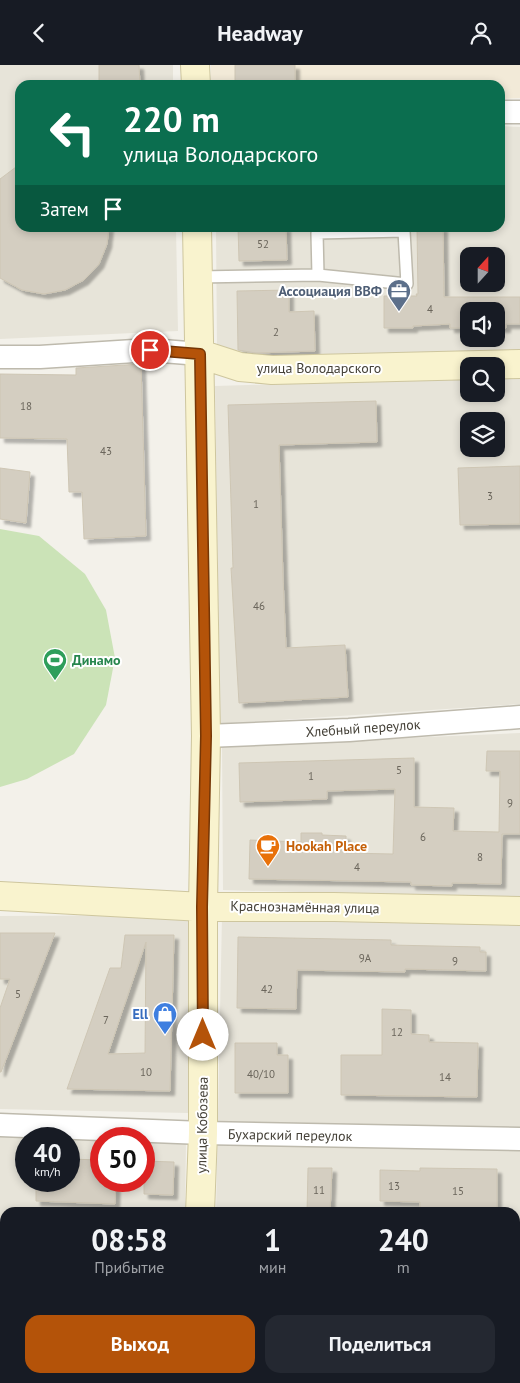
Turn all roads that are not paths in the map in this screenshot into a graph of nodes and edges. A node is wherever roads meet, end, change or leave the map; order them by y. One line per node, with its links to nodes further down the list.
1 (195, 65): 2 (main road)
2 (196, 80)
3 (505, 111): 4 (street)
4 (520, 112)
5 (197, 232): 9 (main road, улица Кобозева)
6 (360, 232): 8 (lane)
7 (404, 232): 8 (lane)
8 (318, 275): 9 (lane)
9 (198, 277): 10 (main road, улица Кобозева)
10 (200, 354): 11 (street, улица Володарского); 12 (main road, улица Володарского); 14 (main road, улица Кобозева)
11 (0, 357)
12 (520, 364)
13 (520, 717): 14 (street, Хлебный переулок)
14 (206, 736): 16 (main road, улица Кобозева)
15 (0, 896): 16 (main road, Краснознамённая улица)
16 (202, 907): 17 (main road, Краснознамённая улица); 19 (main road, улица Кобозева)
17 (520, 911)
18 (0, 1125): 19 (street, Бухарский переулок)
19 (203, 1133): 20 (street, Бухарский переулок); 21 (main road, улица Кобозева)
20 (520, 1139)
21 (200, 1207)

